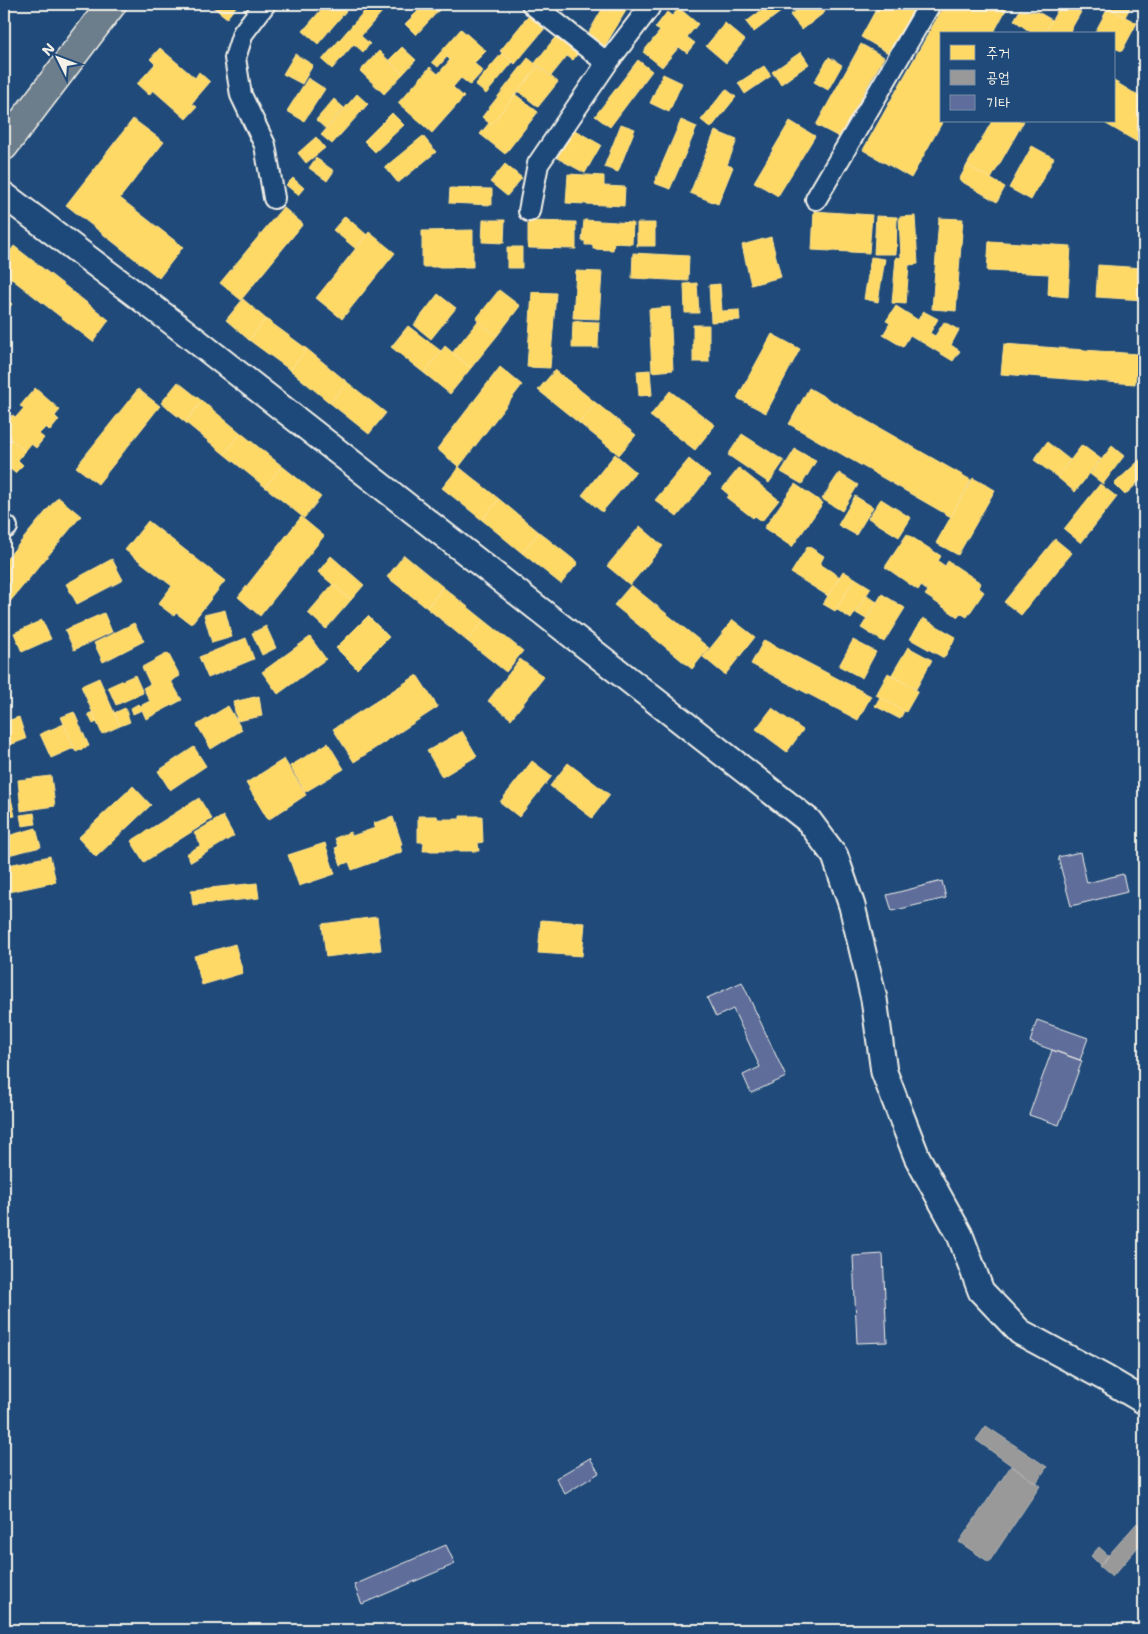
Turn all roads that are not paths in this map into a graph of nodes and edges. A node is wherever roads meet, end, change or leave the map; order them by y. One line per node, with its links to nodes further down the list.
1 (112, 4): 7 (main road)
2 (265, 4): 9 (street)
3 (532, 4): 6 (street)
4 (649, 4): 6 (street)
5 (930, 4): 10 (street)
6 (607, 63): 11 (street)
7 (4, 146)
8 (4, 196): 12 (street)
9 (274, 198)
10 (816, 199)
11 (529, 211)
12 (1144, 1401)

